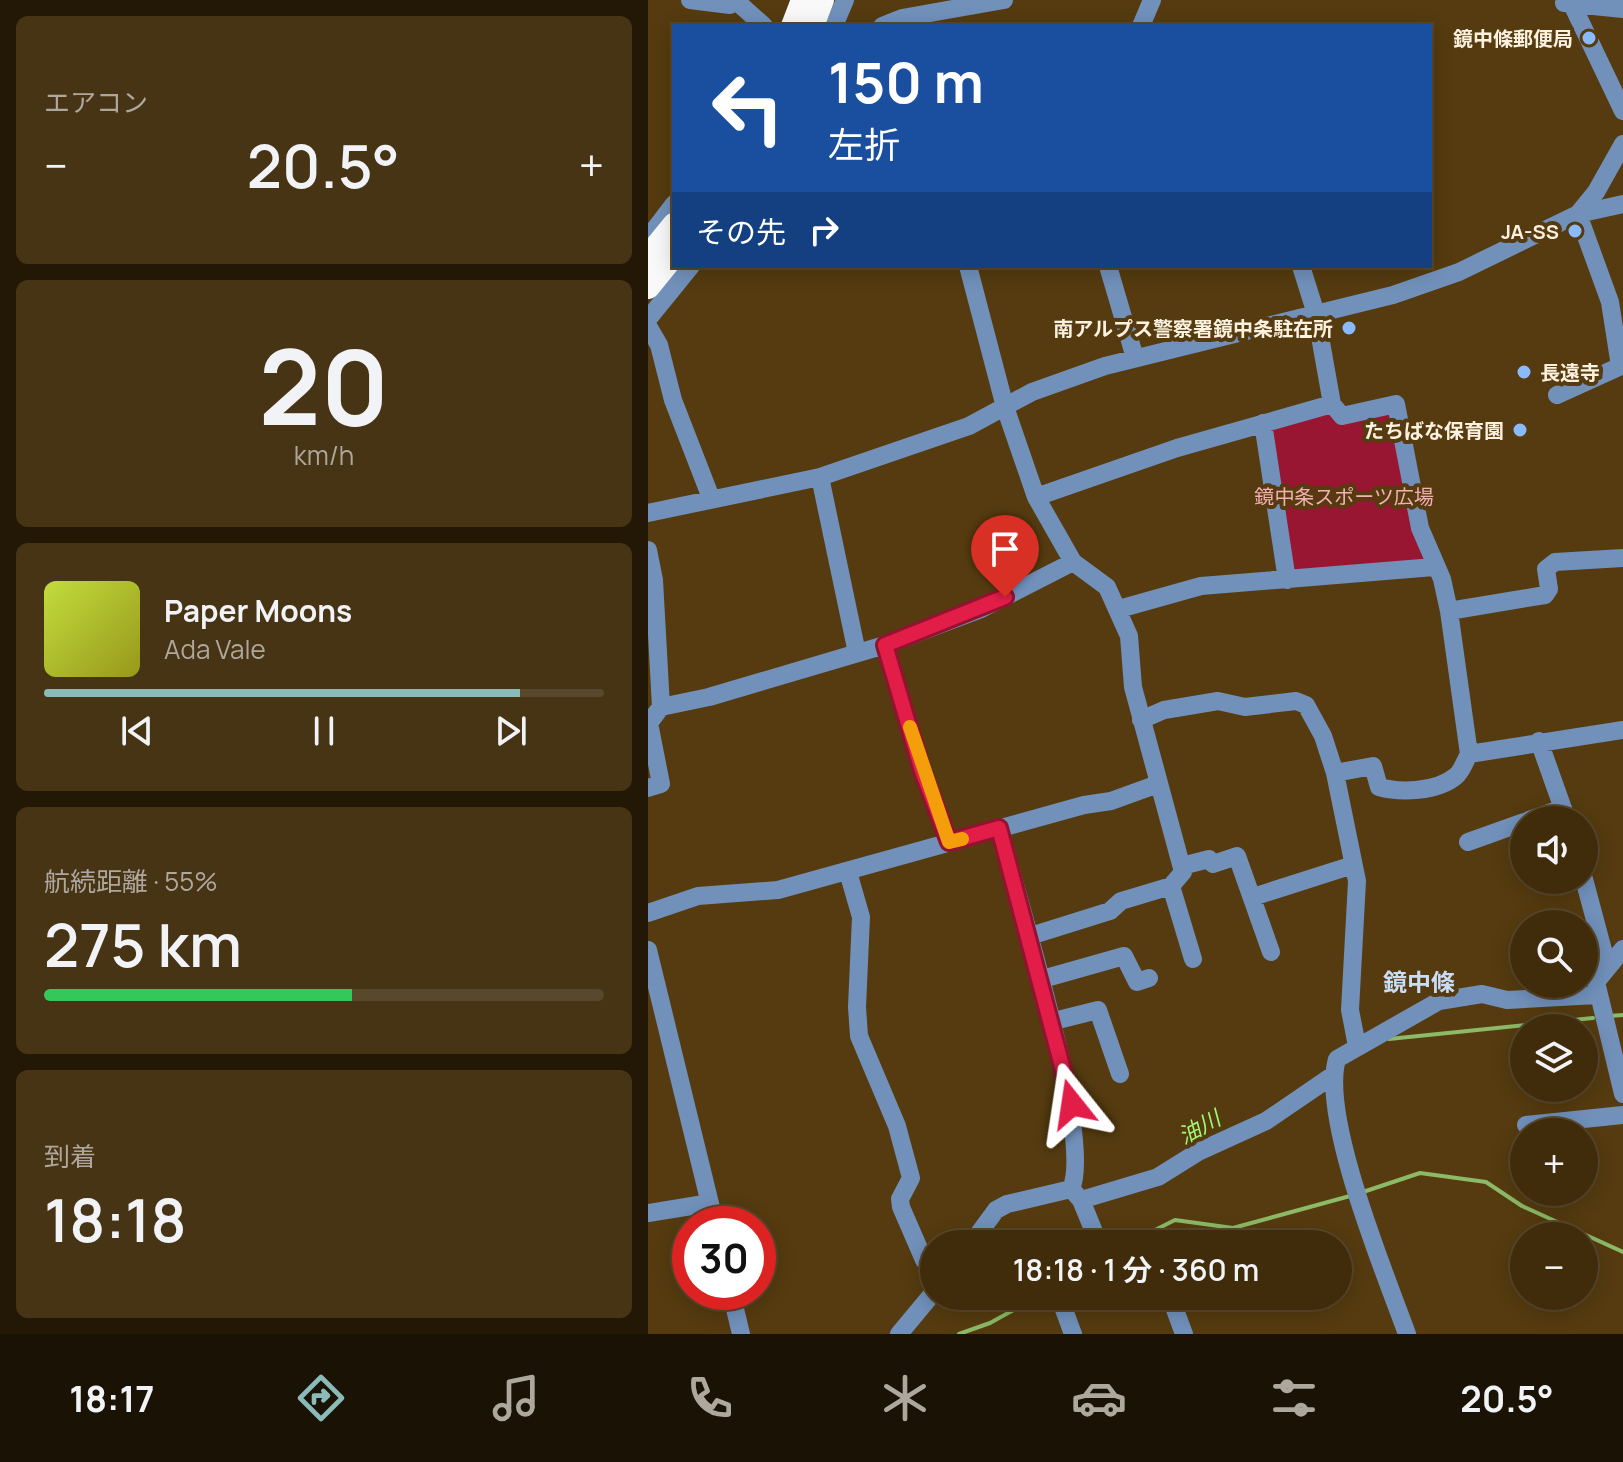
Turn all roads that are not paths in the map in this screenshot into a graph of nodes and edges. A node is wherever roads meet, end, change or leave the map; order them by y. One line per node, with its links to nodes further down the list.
1 (690, 0): 8 (street)
2 (791, 0): 12 (street)
3 (803, 0): 13 (highway)
4 (822, 0): 14 (highway)
5 (845, 0): 15 (street)
6 (1004, 0): 16 (street)
7 (1152, 0): 17 (street)
8 (735, 1): 11 (street)
9 (1567, 2): 10 (street); 18 (street)
10 (1623, 9)
11 (762, 24)
12 (782, 24)
13 (794, 24)
14 (813, 24)
15 (835, 24)
16 (887, 24)
17 (1142, 24)
18 (1623, 111)
19 (1623, 144): 21 (street)
20 (1623, 204): 21 (street)
21 (1578, 214): 31 (street); 35 (street)
22 (667, 216): 23 (street); 24 (highway)
23 (648, 238)
24 (648, 257)
25 (672, 257): 30 (highway)
26 (689, 268): 32 (street)
27 (969, 268): 38 (street)
28 (1109, 268): 34 (street)
29 (1302, 268): 31 (street)
30 (648, 287)
31 (1316, 314): 34 (street); 37 (street)
32 (648, 319)
33 (648, 326): 42 (street)
34 (1135, 358): 38 (street)
35 (1622, 365): 36 (street)
36 (1557, 395)
37 (1332, 404): 39 (street); 47 (street)
38 (1005, 407): 40 (street); 41 (street)
39 (1263, 423): 41 (street); 48 (street)
40 (820, 477): 42 (street); 52 (street)
41 (1036, 497): 46 (street)
42 (711, 498): 43 (street)
43 (648, 513)
44 (648, 550): 53 (street)
45 (1623, 558): 50 (street)
46 (1073, 562): 49 (street); 51 (street)
47 (1434, 567): 48 (street); 50 (street)
48 (1287, 580): 49 (street)
49 (1119, 609): 54 (street)
50 (1449, 611): 57 (street)
51 (885, 645): 52 (street); 64 (street)
52 (857, 653): 53 (street)
53 (661, 707): 60 (street)
54 (1141, 720): 58 (street); 59 (street)
55 (1623, 730): 56 (street)
56 (1539, 741): 57 (street); 61 (street)
57 (1469, 754): 58 (street)
58 (1335, 773): 66 (street)
59 (1158, 784): 63 (street); 67 (street)
60 (648, 788)
61 (1562, 806)
62 (1510, 827): 65 (street)
63 (999, 828): 64 (street); 73 (street)
64 (949, 842): 68 (street)
65 (1468, 842)
66 (1353, 865): 71 (street); 85 (street)
67 (1182, 866): 69 (street); 71 (street)
68 (848, 872): 72 (street); 97 (street)
69 (1171, 886): 73 (street); 77 (street)
70 (1588, 894): 78 (street)
71 (1253, 897): 76 (street)
72 (648, 913)
73 (1027, 937): 81 (street)
74 (1623, 949): 78 (street)
75 (648, 950): 92 (street)
76 (1271, 952)
77 (1193, 959)
78 (1607, 965): 80 (street)
79 (1149, 978): 81 (street)
80 (1598, 979)
81 (1039, 980): 84 (street)
82 (1543, 998): 85 (street)
83 (1598, 998): 88 (street)
84 (1050, 1022): 86 (street); 91 (street)
85 (1357, 1046): 87 (street)
86 (1120, 1074)
87 (1332, 1076): 91 (street); 106 (street)
88 (1623, 1094)
89 (1623, 1115): 90 (street)
90 (1594, 1118)
91 (1076, 1194): 95 (street); 96 (street)
92 (710, 1203): 93 (street); 94 (street)
93 (711, 1206)
94 (648, 1213)
95 (981, 1230)
96 (1093, 1230)
97 (920, 1251)
98 (920, 1309): 103 (street)
99 (735, 1310): 102 (street)
100 (1064, 1310): 104 (street)
101 (1175, 1310): 105 (street)
102 (741, 1334)
103 (899, 1334)
104 (1073, 1334)
105 (1184, 1334)
106 (1407, 1334)

